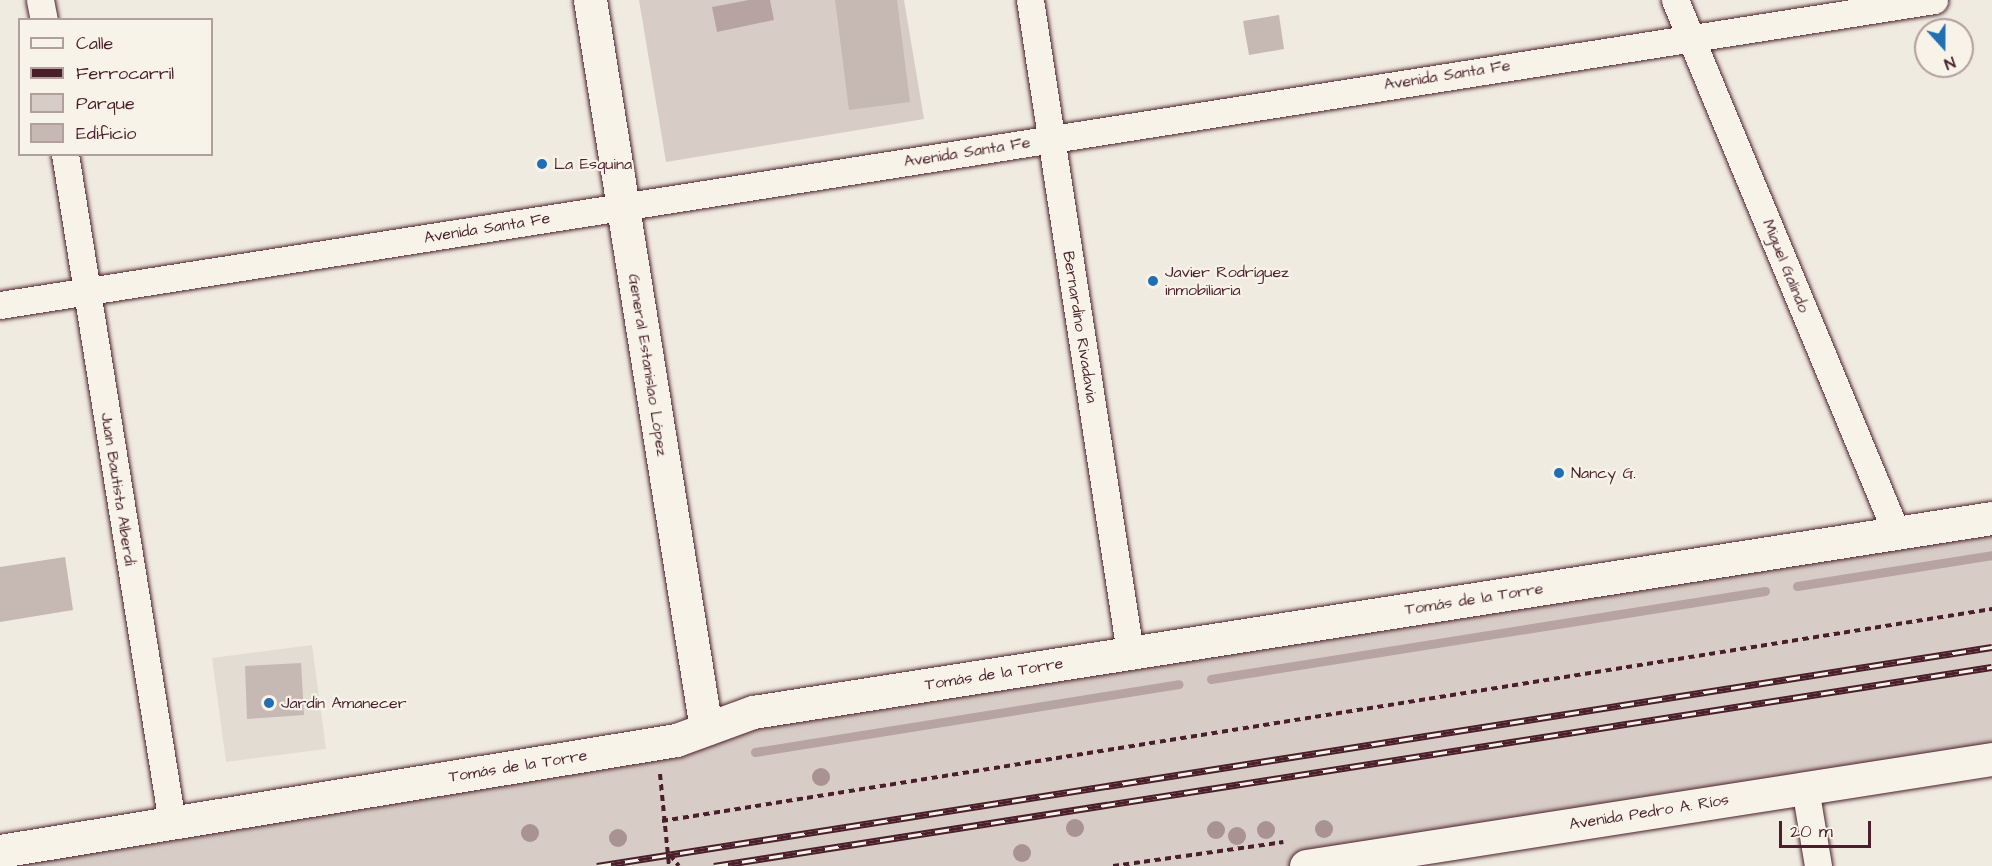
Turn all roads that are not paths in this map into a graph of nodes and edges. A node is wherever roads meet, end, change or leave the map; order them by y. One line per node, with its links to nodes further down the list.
1 (40, 0): 6 (street)
2 (590, 0): 10 (street, General Estanislao López)
3 (1030, 0): 8 (street, Bernardino Rivadavia)
4 (1675, 0): 7 (street, Miguel Galindo)
5 (1934, 0): 7 (street, Avenida Santa Fe)
6 (44, 18)
7 (1692, 36): 8 (street, Avenida Santa Fe); 14 (street, Miguel Galindo)
8 (1051, 138): 10 (street, Avenida Santa Fe); 15 (street, Bernardino Rivadavia)
9 (65, 156): 11 (street, Juan Bautista Alberdi)
10 (623, 206): 11 (street, Avenida Santa Fe); 16 (street, General Estanislao López)
11 (87, 291): 12 (street, Avenida Santa Fe); 19 (street, Juan Bautista Alberdi)
12 (0, 306)
13 (1992, 518): 14 (street, Tomás de la Torre)
14 (1896, 532): 15 (street, Tomás de la Torre)
15 (1130, 653): 16 (street, Tomás de la Torre)
16 (706, 729): 19 (street, Tomás de la Torre)
17 (1992, 759): 18 (street, Avenida Pedro A. Ríos)
18 (1805, 788): 21 (street, Avenida Pedro A. Ríos); 22 (street)
19 (172, 823): 20 (street, Tomás de la Torre)
20 (0, 851)
21 (1306, 866)
22 (1818, 866)

